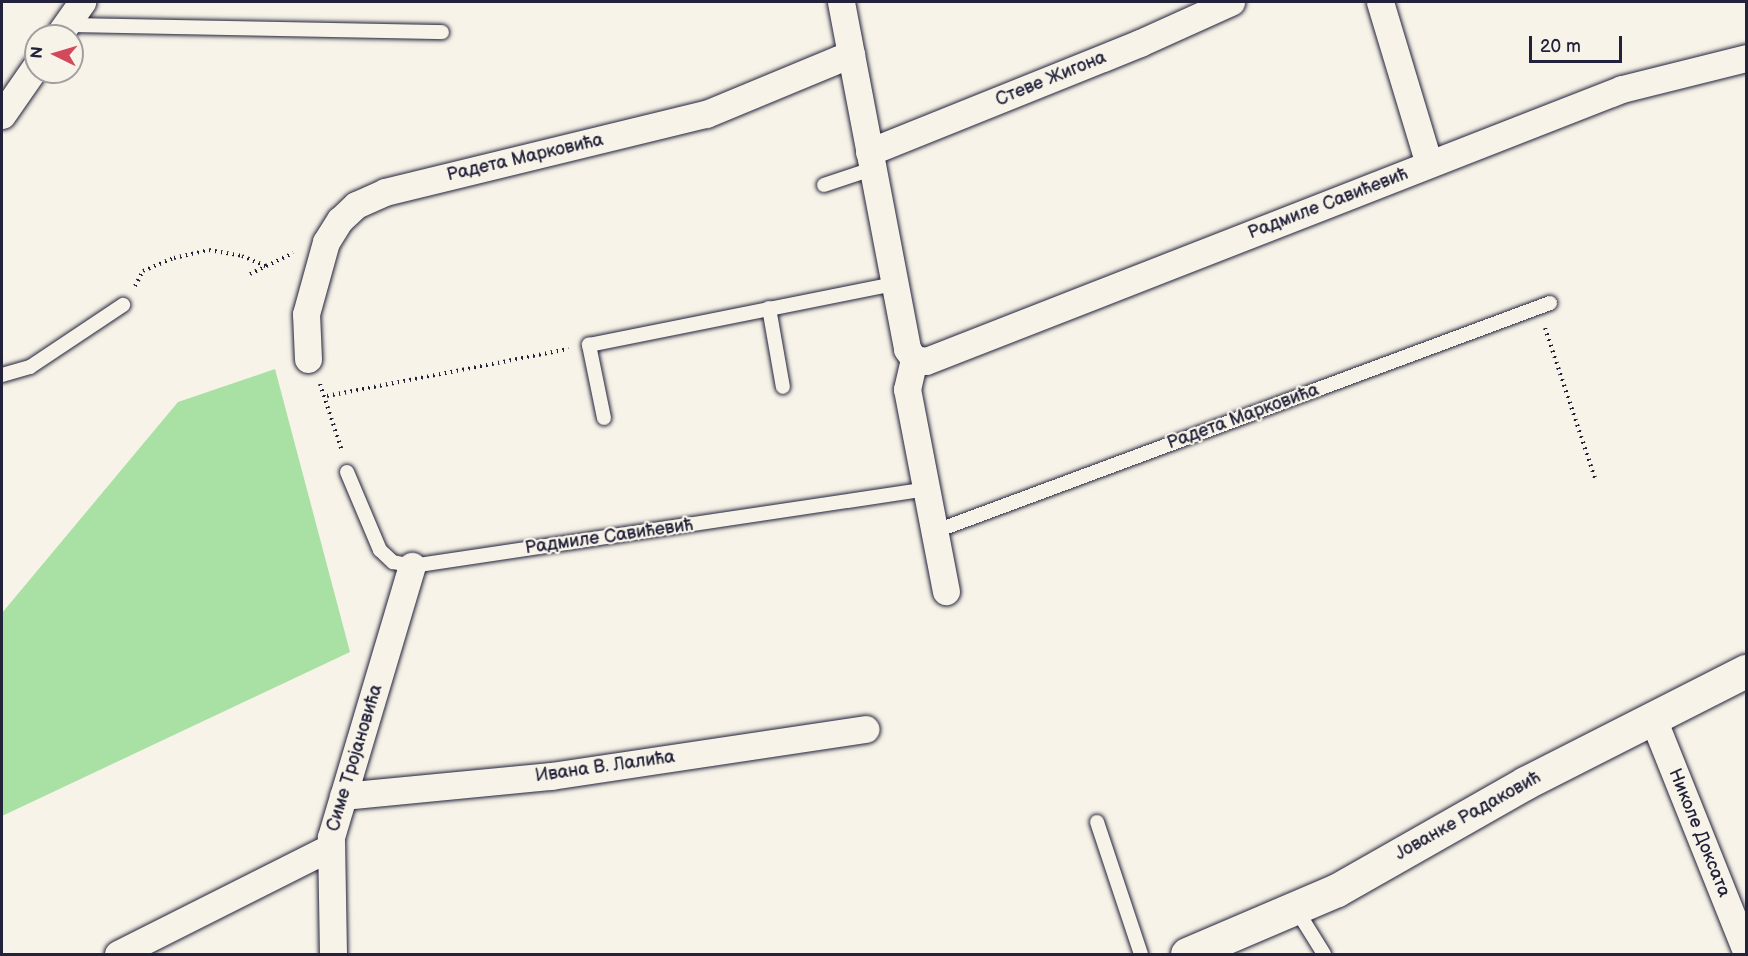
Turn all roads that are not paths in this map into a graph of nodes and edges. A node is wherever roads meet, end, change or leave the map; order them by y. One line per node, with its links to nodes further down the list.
1 (82, 2): 5 (street)
2 (841, 2): 8 (street)
3 (1231, 2): 12 (street, Стеве Жигона)
4 (1380, 2): 13 (street)
5 (66, 24)
6 (84, 31): 7 (lane)
7 (442, 32)
8 (851, 54): 12 (street); 19 (street, Радета Марковића)
9 (1746, 58): 13 (street, Радмиле Савићевић)
10 (24, 83): 11 (street)
11 (2, 115)
12 (871, 160): 14 (lane); 15 (street)
13 (1429, 164): 20 (street, Радмиле Савићевић)
14 (824, 185)
15 (894, 284): 18 (lane); 20 (street)
16 (123, 305): 21 (lane)
17 (1544, 305): 26 (lane, Радета Марковића)
18 (769, 308): 22 (lane); 23 (lane)
19 (308, 359)
20 (914, 359): 25 (street)
21 (2, 375)
22 (783, 387)
23 (604, 418)
24 (347, 472): 27 (lane)
25 (927, 489): 26 (street); 27 (lane, Радмиле Савићевић)
26 (936, 531): 28 (street)
27 (412, 566): 32 (street, Симе Тројановића)
28 (946, 591)
29 (1746, 671): 30 (main road, Јованке Радаковић)
30 (1652, 716): 35 (main road, Јованке Радаковић); 36 (street, Николе Доксата)
31 (867, 729): 32 (street, Ивана В. Лалића)
32 (343, 796): 34 (street, Симе Тројановића)
33 (1097, 822): 39 (lane)
34 (329, 848): 37 (street); 38 (street, Симе Тројановића)
35 (1296, 909): 40 (main road, Јованке Радаковић); 41 (lane)
36 (1746, 951)
37 (118, 954)
38 (333, 954)
39 (1141, 954)
40 (1187, 954)
41 (1324, 954)

